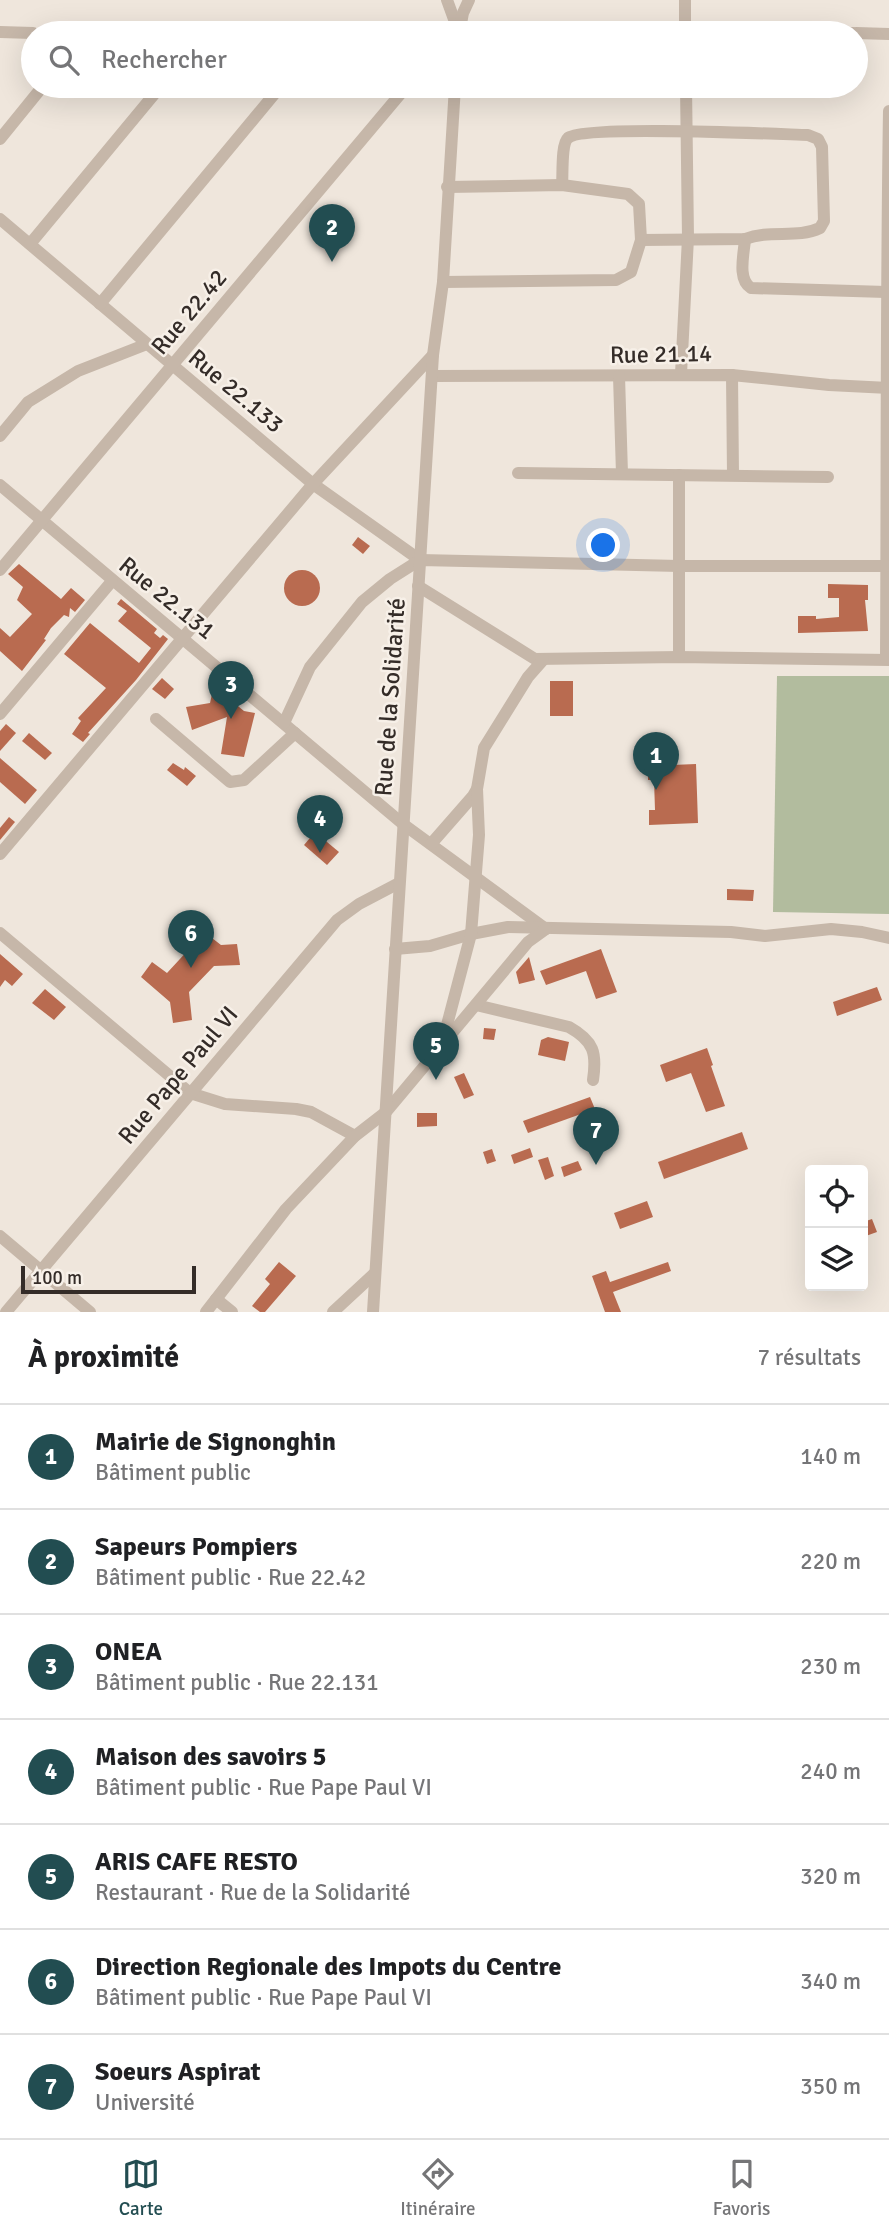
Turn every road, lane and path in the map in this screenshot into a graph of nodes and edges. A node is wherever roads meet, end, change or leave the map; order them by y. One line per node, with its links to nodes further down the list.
1 (447, 0): 4 (street)
2 (469, 0): 5 (street)
3 (685, 0): 6 (street)
4 (455, 21)
5 (461, 21)
6 (685, 21)
7 (0, 32): 8 (street)
8 (21, 33)
9 (868, 33): 10 (street)
10 (889, 34)
11 (33, 98): 19 (street)
12 (151, 98): 27 (street)
13 (271, 98): 30 (street)
14 (398, 98): 33 (street, Rue 22.42)
15 (454, 98): 21 (street, Rue de la Solidarité)
16 (686, 98): 18 (street)
17 (889, 111): 22 (street)
18 (687, 133): 20 (street); 24 (street); 25 (street)
19 (0, 139)
20 (562, 185): 21 (street); 26 (street)
21 (447, 187): 28 (street, Rue de la Solidarité)
22 (888, 210): 29 (street)
23 (0, 219): 27 (street, Rue 22.133)
24 (688, 238): 25 (street); 26 (street); 34 (street)
25 (745, 239): 29 (street)
26 (641, 240): 28 (street)
27 (30, 244): 30 (street, Rue 22.133)
28 (443, 282): 32 (street, Rue de la Solidarité)
29 (886, 292): 38 (street)
30 (100, 304): 31 (street, Rue 22.133)
31 (147, 344): 33 (street, Rue 22.133); 39 (street)
32 (433, 355): 36 (street, Rue de la Solidarité); 45 (street)
33 (172, 364): 45 (street, Rue 22.133); 47 (street, Rue 22.42)
34 (681, 374): 35 (street, Rue 21.14); 37 (street, Rue 21.14)
35 (732, 375): 38 (street, Rue 21.14); 43 (street)
36 (432, 376): 37 (street, Rue 21.14); 48 (street, Rue de la Solidarité)
37 (619, 376): 41 (street)
38 (888, 388): 50 (street)
39 (0, 436)
40 (518, 472): 41 (street)
41 (622, 474): 42 (street)
42 (679, 475): 43 (street); 49 (street)
43 (733, 475): 44 (street)
44 (828, 477)
45 (313, 484): 48 (street, Rue 22.133); 54 (street)
46 (0, 485): 47 (street, Rue 22.131)
47 (42, 521): 51 (street, Rue 22.42); 52 (street, Rue 22.131)
48 (420, 560): 49 (street); 53 (street, Rue de la Solidarité); 60 (street)
49 (679, 566): 50 (street); 55 (street)
50 (886, 566): 57 (street)
51 (0, 570)
52 (112, 581): 54 (street, Rue 22.131); 58 (street)
53 (418, 586): 56 (street); 63 (street, Rue de la Solidarité)
54 (183, 637): 60 (street, Rue 22.131); 65 (street)
55 (678, 657): 56 (street); 57 (street)
56 (543, 660): 62 (street)
57 (888, 660)
58 (0, 714)
59 (156, 719): 61 (street)
60 (284, 723): 61 (street, Rue 22.131)
61 (295, 733): 63 (street, Rue 22.131)
62 (477, 789): 64 (street); 66 (street)
63 (403, 824): 64 (street, Rue 22.131); 67 (street, Rue de la Solidarité)
64 (431, 844): 66 (street, Rue 22.131)
65 (0, 854)
66 (475, 877): 68 (street, Rue 22.131); 70 (street)
67 (399, 883): 72 (street, Rue de la Solidarité); 76 (street, Rue Pape Paul VI)
68 (546, 929): 70 (street); 71 (street); 73 (street)
69 (0, 933): 76 (street)
70 (471, 934): 72 (street); 74 (street)
71 (889, 938)
72 (395, 949): 77 (street, Rue de la Solidarité)
73 (476, 1005): 74 (street); 75 (street)
74 (442, 1045): 77 (street)
75 (593, 1080)
76 (190, 1093): 78 (street); 80 (street, Rue Pape Paul VI)
77 (386, 1112): 78 (street); 81 (street, Rue de la Solidarité)
78 (355, 1136): 82 (street)
79 (0, 1236): 80 (street)
80 (41, 1270): 83 (street, Rue Pape Paul VI); 84 (street)
81 (375, 1273): 87 (street); 88 (street, Rue de la Solidarité)
82 (216, 1299): 85 (street); 86 (street)
83 (6, 1312)
84 (90, 1312)
85 (206, 1312)
86 (232, 1312)
87 (333, 1312)
88 (373, 1312)

